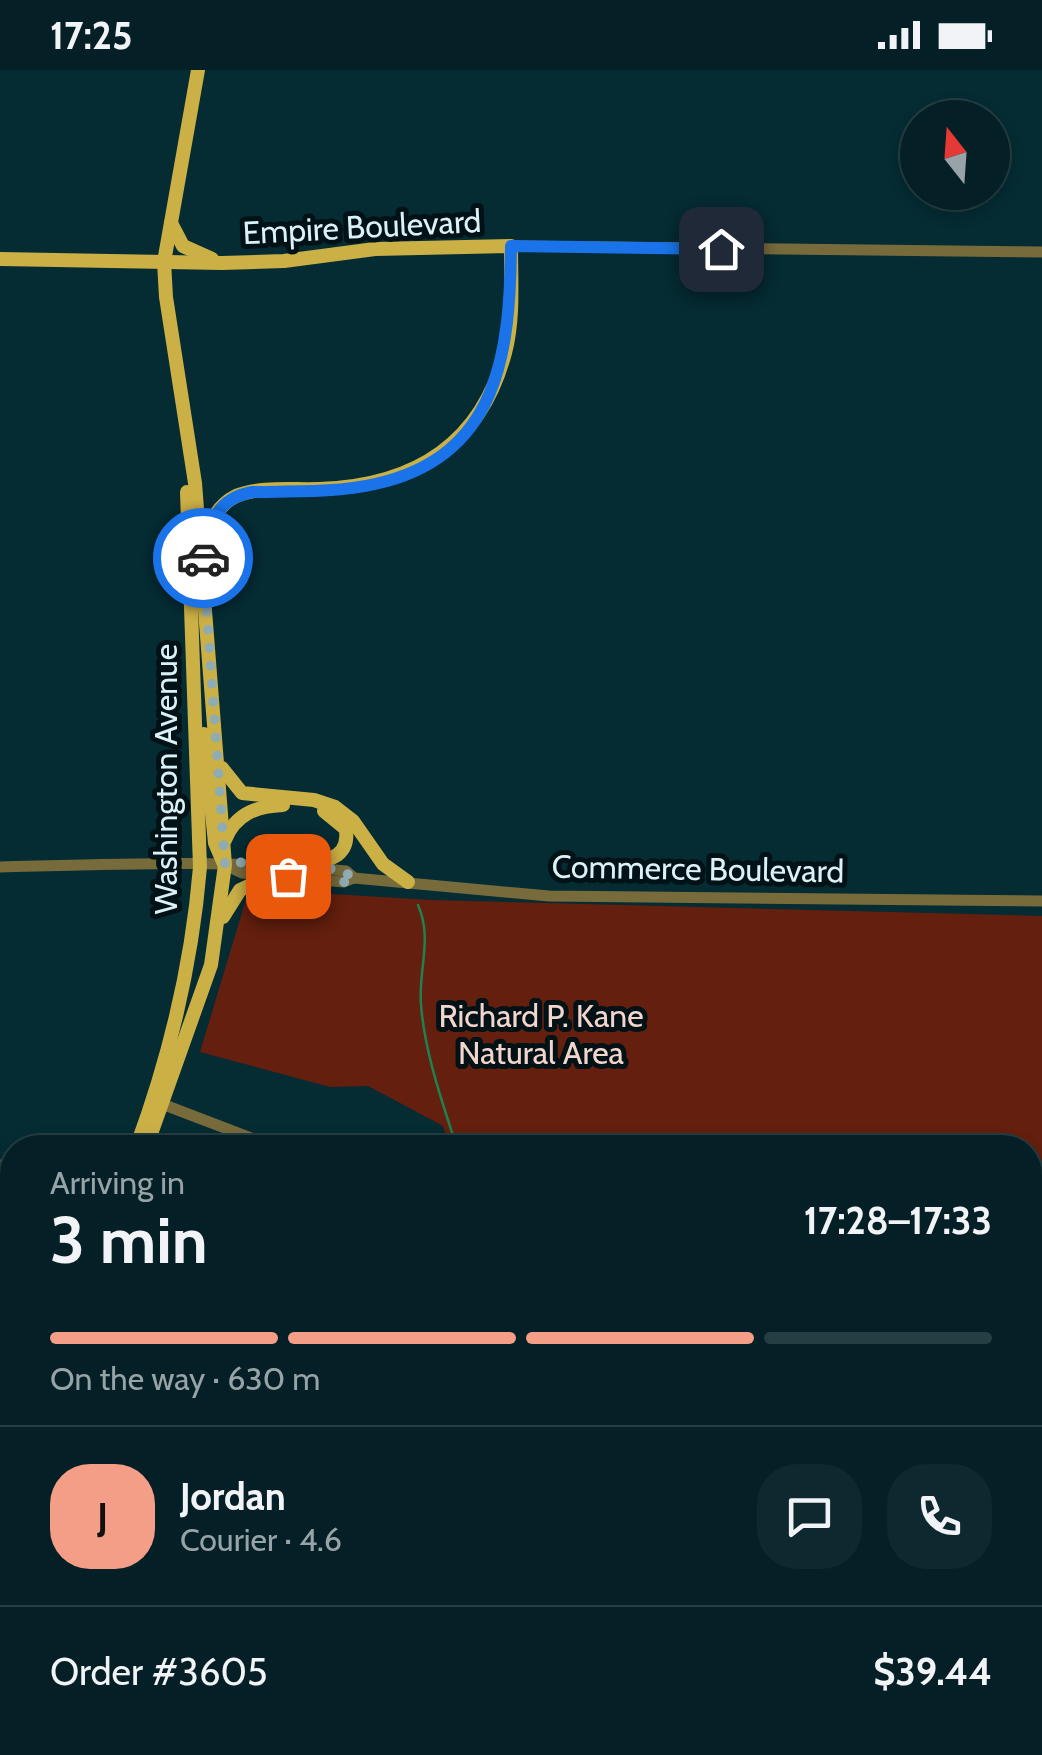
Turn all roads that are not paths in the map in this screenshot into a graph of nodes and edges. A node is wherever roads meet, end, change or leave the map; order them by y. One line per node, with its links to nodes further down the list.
1 (198, 70): 2 (main road, Washington Avenue)
2 (170, 222): 6 (main road, Washington Avenue); 7 (main road)
3 (511, 246): 4 (street, Empire Boulevard); 7 (main road, Empire Boulevard); 9 (main road)
4 (1042, 252)
5 (0, 259): 6 (main road, Empire Boulevard)
6 (164, 262): 7 (main road, Empire Boulevard); 8 (main road, Washington Avenue)
7 (222, 263)
8 (183, 402): 9 (main road, Washington Avenue); 10 (main road, Washington Avenue)
9 (202, 566): 11 (main road, Washington Avenue)
10 (196, 694): 13 (main road); 16 (main road, Washington Avenue)
11 (220, 764): 12 (main road, Washington Avenue); 19 (main road)
12 (225, 840): 13 (main road, Washington Avenue); 14 (main road)
13 (225, 865): 14 (street, Commerce Boulevard); 16 (street); 17 (street, Commerce Boulevard); 21 (main road, Washington Avenue)
14 (300, 866): 18 (street, Commerce Boulevard)
15 (0, 867): 16 (street)
16 (200, 867): 23 (main road, Washington Avenue)
17 (272, 876): 18 (street, Commerce Boulevard); 21 (main road)
18 (354, 878): 19 (street, Commerce Boulevard)
19 (408, 882): 20 (street, Commerce Boulevard)
20 (1042, 900)
21 (220, 922): 22 (main road, Washington Avenue)
22 (162, 1104): 24 (main road, Washington Avenue); 25 (street)
23 (141, 1135)
24 (144, 1135)
25 (243, 1135)

